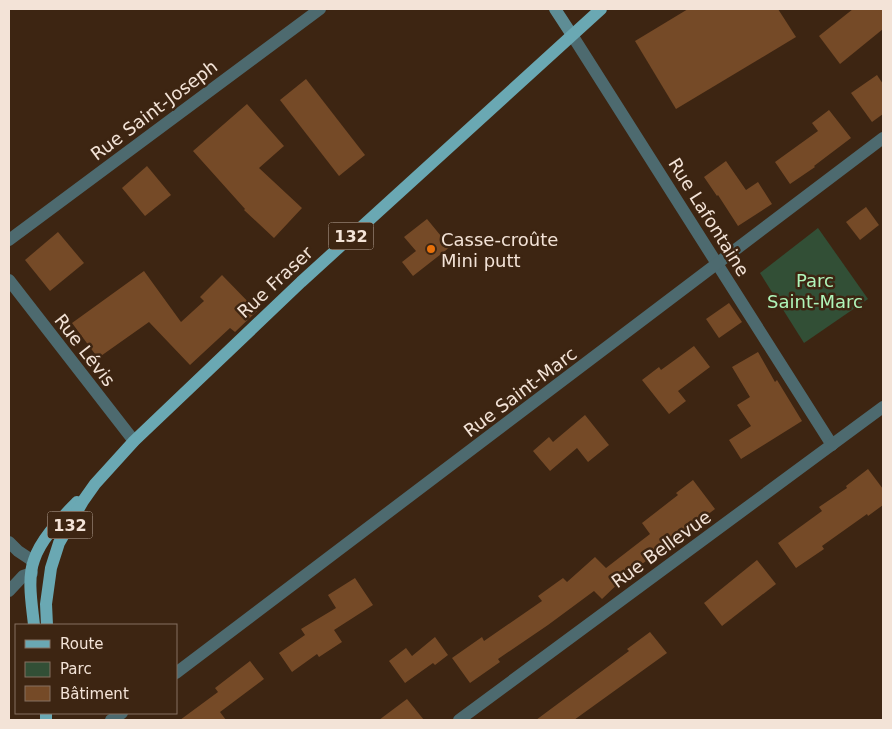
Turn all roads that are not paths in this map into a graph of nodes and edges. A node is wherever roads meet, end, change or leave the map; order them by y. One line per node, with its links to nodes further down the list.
1 (320, 9): 6 (street, Rue Saint-Joseph)
2 (555, 9): 4 (main road, Rue Lafontaine)
3 (601, 9): 4 (main road, Rue Fraser / 132)
4 (572, 35): 7 (street, Rue Lafontaine); 10 (main road, Rue Fraser / 132)
5 (883, 138): 7 (street, Rue Saint-Marc)
6 (9, 240)
7 (718, 264): 11 (street, Rue Lafontaine); 18 (street, Rue Saint-Marc)
8 (9, 280): 10 (street, Rue Lévis)
9 (883, 406): 11 (street, Rue Bellevue)
10 (134, 441): 12 (main road, Rue Fraser / 132)
11 (832, 445): 19 (street, Rue Bellevue)
12 (95, 484): 14 (main road); 17 (main road, Rue Fraser / 132)
13 (9, 542): 14 (street)
14 (32, 567): 15 (street); 16 (main road)
15 (9, 591)
16 (34, 624)
17 (47, 624)
18 (178, 671)
19 (459, 720)

